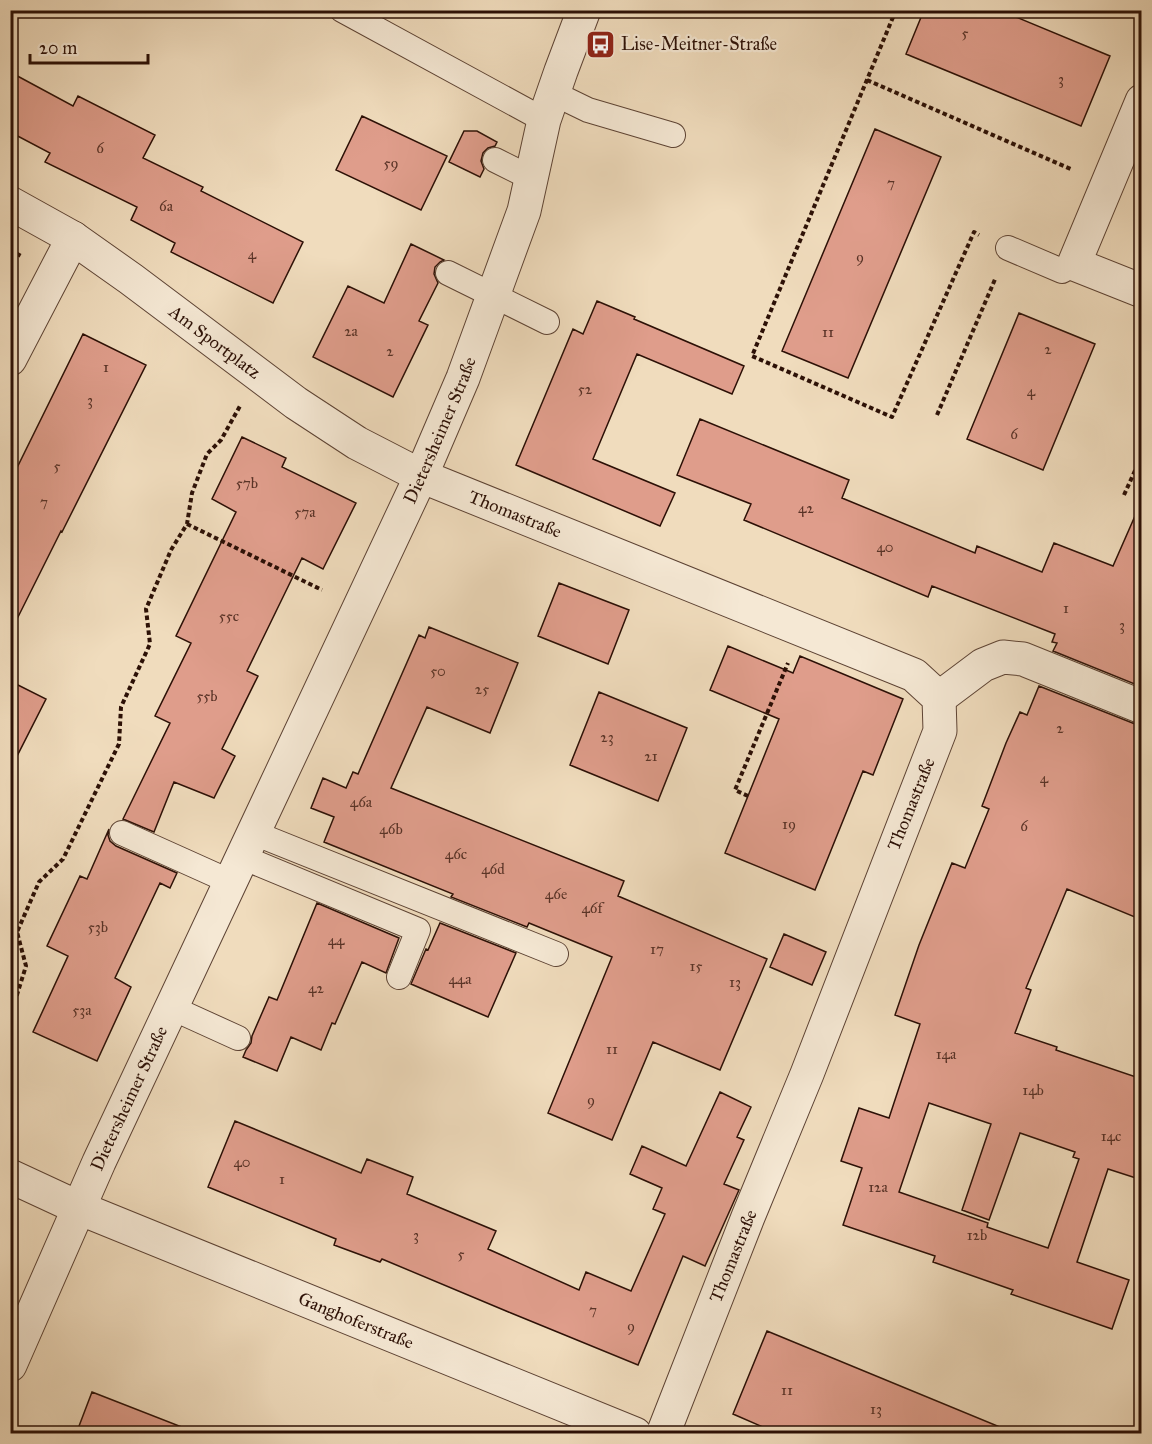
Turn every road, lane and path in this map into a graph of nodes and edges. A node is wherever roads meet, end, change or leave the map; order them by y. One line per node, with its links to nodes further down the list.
1 (342, 10): 6 (lane)
2 (584, 10): 6 (street, Dietersheimer Straße)
3 (896, 10): 4 (path)
4 (867, 80): 10 (path); 13 (path)
5 (1142, 101): 10 (street)
6 (549, 106): 7 (lane); 9 (street, Dietersheimer Straße)
7 (673, 135)
8 (495, 160): 9 (lane)
9 (531, 178): 17 (street, Dietersheimer Straße)
10 (1107, 185): 14 (street)
11 (10, 203): 12 (street, Am Sportplatz)
12 (73, 238): 19 (street); 23 (street, Am Sportplatz)
13 (1008, 248): 14 (lane); 21 (path)
14 (1074, 264): 16 (street)
15 (448, 273): 17 (lane)
16 (1142, 291)
17 (492, 295): 18 (lane); 23 (street, Dietersheimer Straße)
18 (547, 322)
19 (10, 359)
20 (240, 405): 25 (path)
21 (937, 415)
22 (1142, 456): 24 (path)
23 (421, 476): 27 (street, Thomastraße); 32 (street, Dietersheimer Straße)
24 (1124, 495)
25 (187, 524): 26 (path); 36 (path)
26 (322, 590)
27 (802, 630): 28 (street, Thomastraße); 30 (path)
28 (939, 698): 29 (street); 42 (street, Thomastraße)
29 (1142, 707)
30 (748, 796)
31 (122, 833): 32 (lane)
32 (242, 857): 33 (lane); 34 (lane); 35 (street, Dietersheimer Straße)
33 (556, 954)
34 (399, 977)
35 (172, 1008): 37 (lane); 39 (street, Dietersheimer Straße)
36 (10, 1017)
37 (238, 1038)
38 (10, 1176): 39 (street, Ganghoferstraße)
39 (79, 1208): 40 (street, Dietersheimer Straße); 41 (street, Ganghoferstraße)
40 (10, 1365)
41 (635, 1434)
42 (663, 1434)

